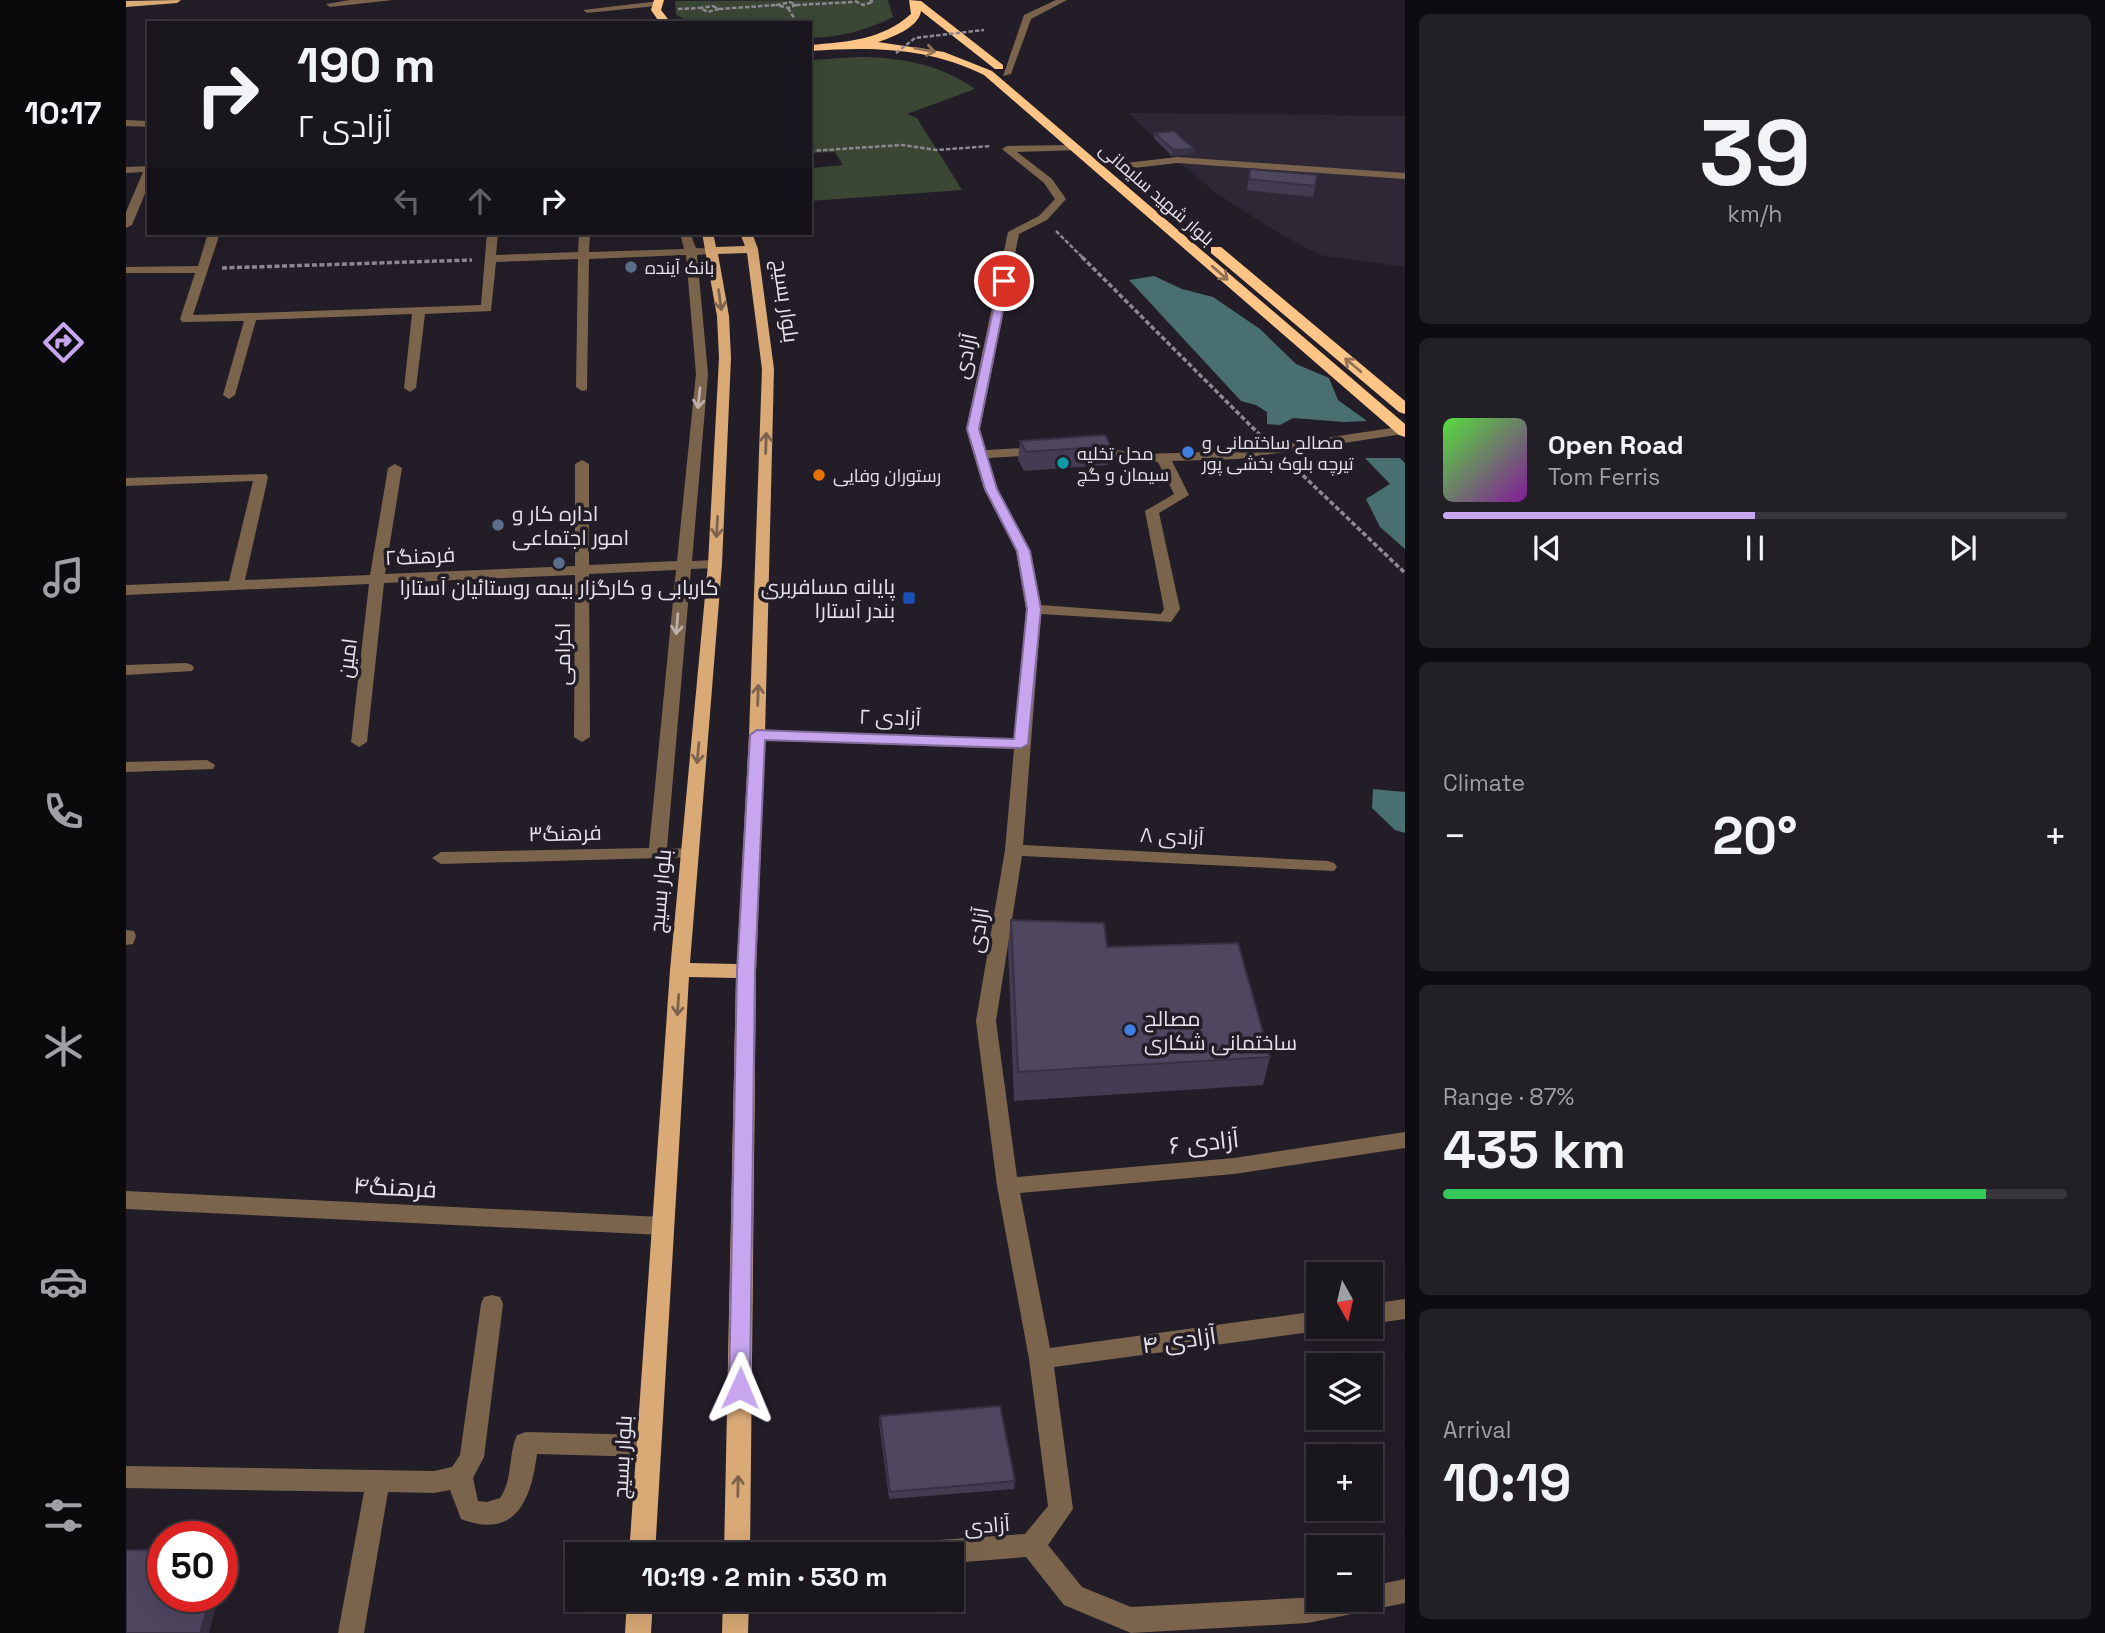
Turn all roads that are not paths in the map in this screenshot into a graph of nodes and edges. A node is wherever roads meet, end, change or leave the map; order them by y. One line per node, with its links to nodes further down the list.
1 (177, 0): 7 (main road)
2 (389, 0): 8 (street)
3 (582, 0): 9 (street)
4 (1063, 0): 14 (street)
5 (657, 1): 9 (street); 11 (highway)
6 (916, 2): 12 (highway); 14 (highway, بلوار شهید سلیمانی)
7 (126, 4)
8 (330, 4)
9 (587, 10): 10 (street)
10 (591, 21)
11 (662, 21)
12 (857, 44): 13 (highway); 17 (highway, بلوار شهید سلیمانی, one-way to 17)
13 (812, 48)
14 (1006, 74): 18 (highway, بلوار شهید سلیمانی)
15 (126, 123): 16 (street)
16 (147, 124)
17 (1076, 148): 41 (highway, بلوار شهید سلیمانی, one-way to 41); 42 (street, آزادی)
18 (1117, 167): 22 (street); 40 (highway, بلوار شهید سلیمانی, one-way to 18)
19 (126, 170): 20 (street)
20 (147, 170)
21 (147, 175): 23 (street)
22 (1405, 176)
23 (130, 219)
24 (213, 235): 33 (street)
25 (492, 235): 32 (street)
26 (584, 235): 31 (street)
27 (686, 235): 30 (street)
28 (749, 241): 29 (main road); 56 (main road, بلوار بسیج, one-way to 28)
29 (711, 242): 30 (street); 47 (main road, بلوار بسیج, one-way to 47)
30 (691, 252): 31 (street); 48 (street, one-way to 48)
31 (586, 256): 32 (street); 37 (street)
32 (490, 259): 35 (street)
33 (202, 269): 34 (street); 36 (street)
34 (126, 271)
35 (419, 310): 36 (street); 38 (street)
36 (251, 316): 39 (street)
37 (582, 387)
38 (410, 388)
39 (229, 395)
40 (1405, 409)
41 (1404, 431): 43 (street)
42 (981, 454): 43 (street); 53 (street, آزادی)
43 (1163, 457): 53 (street)
44 (582, 464): 49 (street, اکرامی)
45 (395, 468): 50 (street, امین)
46 (126, 482): 51 (street)
47 (715, 564): 48 (street, فرهنگ۲); 63 (main road, بلوار بسیج, one-way to 63)
48 (682, 566): 49 (street, فرهنگ۲); 64 (street, one-way to 64)
49 (583, 570): 50 (street, فرهنگ۲); 57 (street, اکرامی)
50 (377, 579): 51 (street, فرهنگ۲); 58 (street, امین)
51 (236, 585): 52 (street, فرهنگ۲)
52 (126, 590)
53 (1034, 609): 59 (street, آزادی)
54 (186, 668): 55 (street)
55 (126, 670)
56 (757, 735): 59 (street, آزادی ۲); 68 (main road, بلوار بسیج)
57 (582, 737)
58 (359, 743)
59 (1021, 744): 62 (street, آزادی)
60 (207, 765): 61 (street)
61 (126, 767)
62 (1014, 850): 66 (street, آزادی ۸); 70 (street, آزادی)
63 (690, 853): 64 (street, فرهنگ۳); 67 (main road, بلوار بسیج)
64 (657, 854): 65 (street, فرهنگ۳)
65 (441, 858)
66 (1328, 867)
67 (680, 970): 68 (main road); 72 (main road, بلوار بسیج, one-way to 72)
68 (746, 971): 83 (main road, بلوار بسیج, one-way to 68)
69 (1405, 1140): 70 (street, آزادی ۶)
70 (1008, 1186): 77 (street, آزادی)
71 (126, 1200): 72 (street, فرهنگ۴)
72 (662, 1226): 78 (main road, بلوار بسیج)
73 (492, 1304): 80 (street)
74 (1405, 1309): 75 (street)
75 (1383, 1312)
76 (1306, 1323): 77 (street, آزادی ۴)
77 (1041, 1359): 84 (street, آزادی)
78 (649, 1446): 80 (street); 82 (main road, بلوار بسیج)
79 (126, 1477): 81 (street)
80 (460, 1477): 81 (street)
81 (378, 1481): 91 (street)
82 (643, 1542)
83 (737, 1542)
84 (1032, 1545): 85 (street, آزادی); 88 (street)
85 (964, 1550)
86 (1405, 1591): 87 (street)
87 (1383, 1596)
88 (1306, 1611)
89 (639, 1612): 92 (main road)
90 (736, 1612): 93 (main road)
91 (351, 1633)
92 (638, 1633)
93 (736, 1633)

